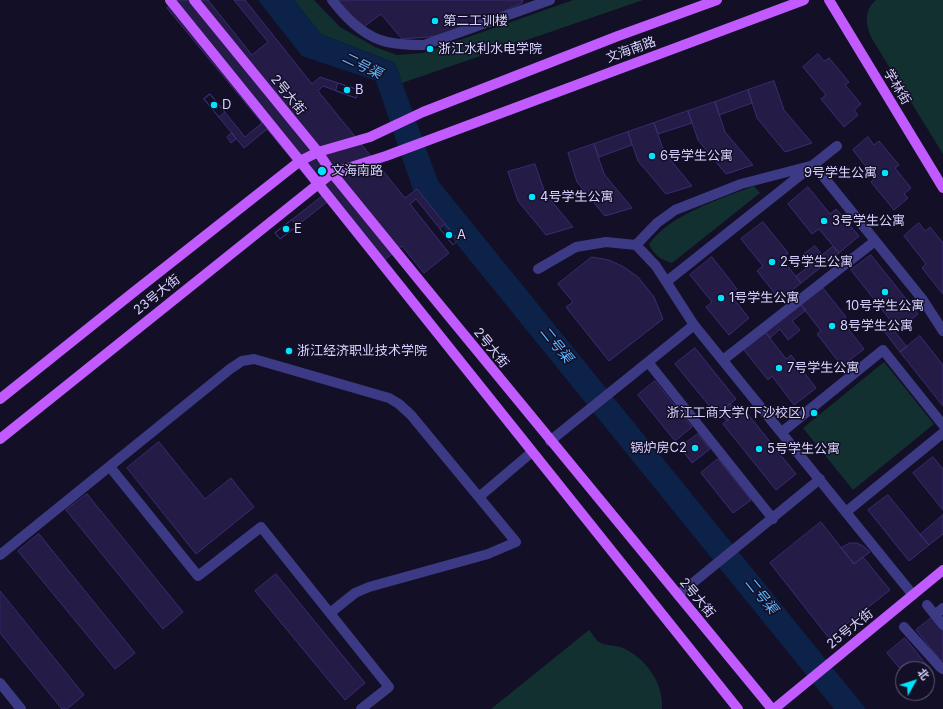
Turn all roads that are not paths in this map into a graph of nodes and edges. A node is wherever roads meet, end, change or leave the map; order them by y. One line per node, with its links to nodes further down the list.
1 (170, 0): 10 (main road)
2 (194, 0): 9 (main road, 2号大街)
3 (332, 0): 4 (street)
4 (550, 0)
5 (717, 0): 9 (main road, 文海南路)
6 (804, 0): 12 (main road, 文海南路)
7 (829, 0): 14 (main road, 学林街)
8 (837, 146): 11 (street)
9 (318, 152): 10 (main road, 23号大街); 12 (main road, 2号大街)
10 (300, 161): 13 (main road); 23 (main road, 23号大街)
11 (814, 165): 15 (street); 16 (street); 18 (street)
12 (332, 172): 13 (main road, 23号大街); 28 (main road, 2号大街)
13 (317, 183): 27 (main road, 23号大街); 29 (main road)
14 (943, 188)
15 (875, 241): 20 (street); 21 (street)
16 (636, 245): 17 (street); 18 (street)
17 (538, 269)
18 (666, 282): 19 (street)
19 (694, 325): 21 (street); 22 (street)
20 (943, 331)
21 (723, 360): 25 (street)
22 (648, 362): 28 (street); 34 (street)
23 (0, 399)
24 (943, 425): 25 (street)
25 (782, 432): 31 (street)
26 (943, 433): 33 (street)
27 (0, 439)
28 (550, 441): 37 (main road, 2号大街)
29 (532, 452): 32 (street); 48 (main road)
30 (110, 467): 32 (street); 35 (street); 41 (street)
31 (820, 479): 33 (street); 34 (street)
32 (479, 497): 41 (street)
33 (846, 512): 38 (street)
34 (773, 519): 37 (street)
35 (0, 555)
36 (943, 570): 38 (main road, 25号大街)
37 (678, 595): 49 (main road, 2号大街)
38 (913, 595): 49 (main road, 25号大街)
39 (927, 604): 40 (street)
40 (939, 612): 42 (street)
41 (330, 613): 47 (street)
42 (943, 625)
43 (904, 628): 44 (street)
44 (943, 669)
45 (0, 683): 46 (street)
46 (21, 709)
47 (361, 709)
48 (738, 709)
49 (773, 709)

